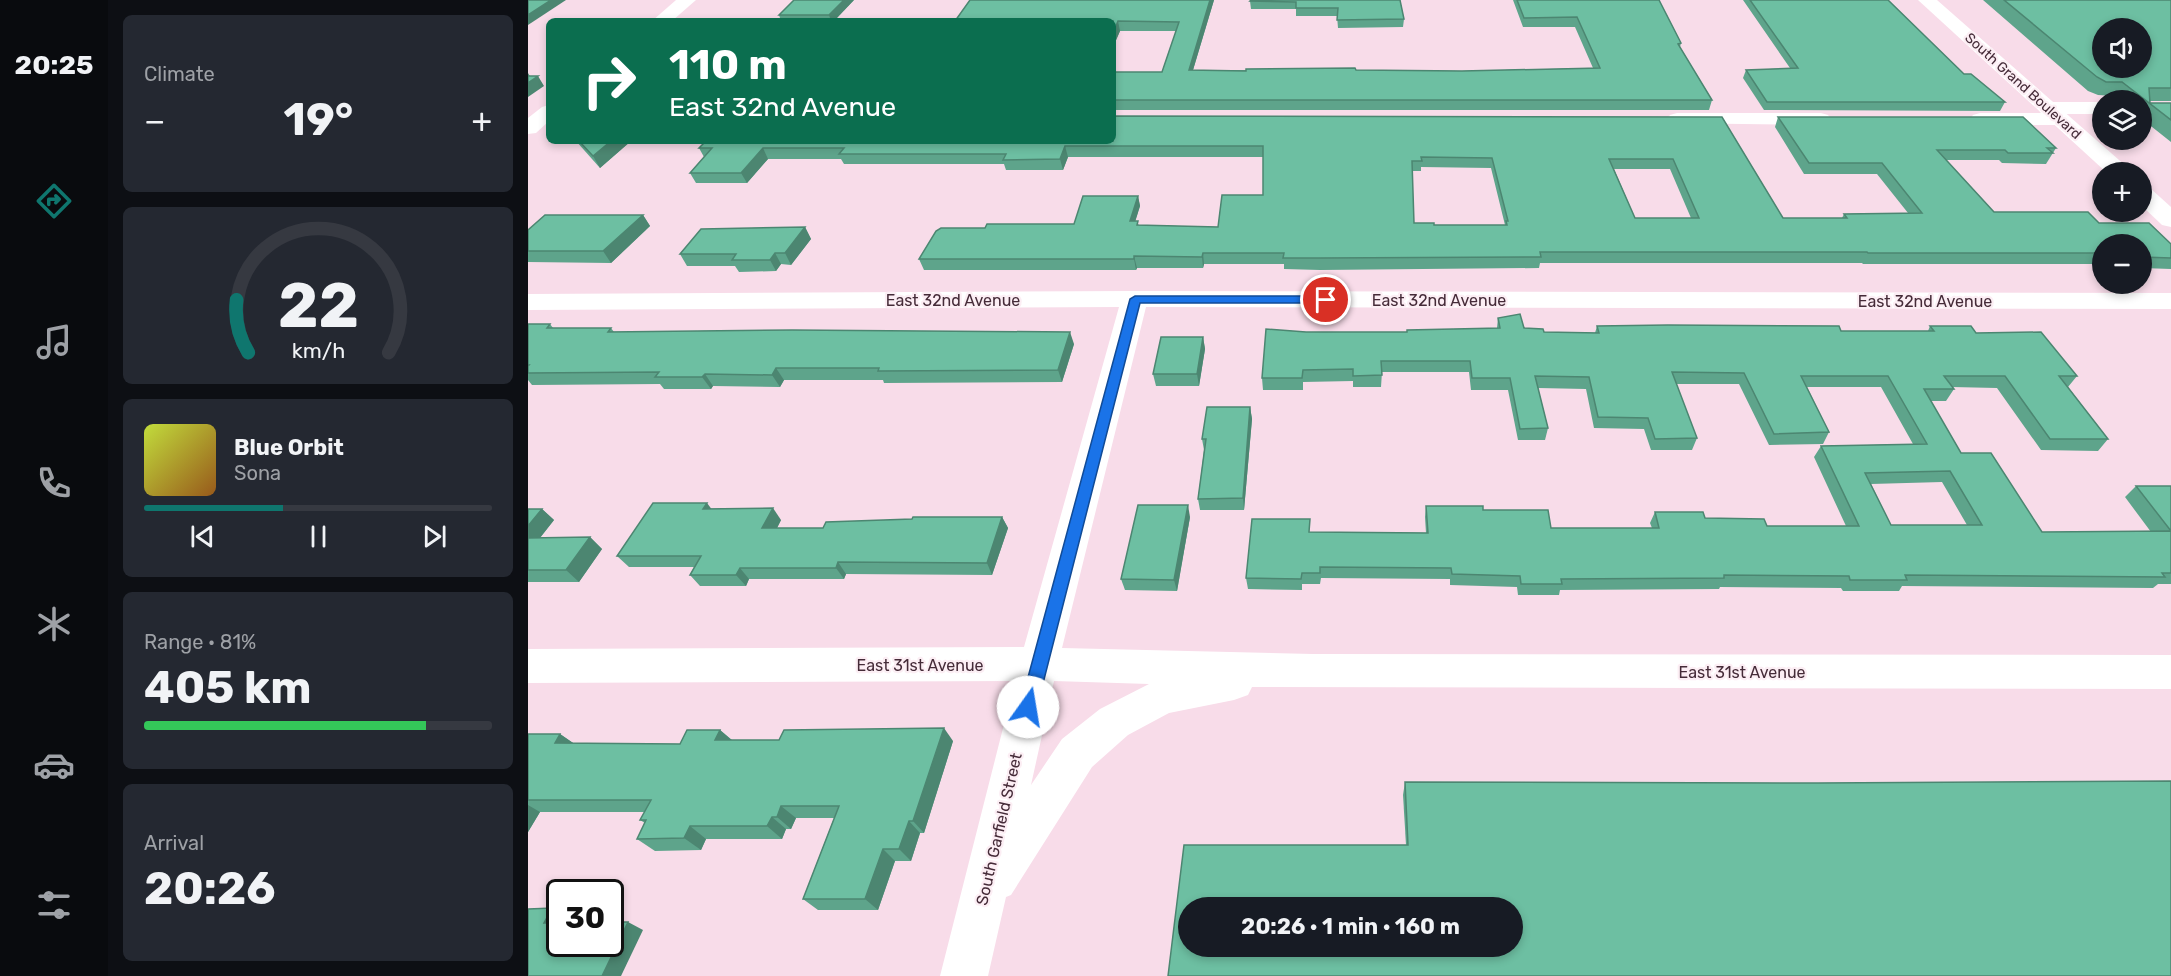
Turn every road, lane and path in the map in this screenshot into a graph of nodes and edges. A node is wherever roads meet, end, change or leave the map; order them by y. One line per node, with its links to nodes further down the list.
1 (687, 0): 3 (street)
2 (1927, 0): 5 (street, South Grand Boulevard)
3 (665, 18)
4 (2092, 109): 5 (street)
5 (2054, 114): 8 (street); 9 (street, South Grand Boulevard)
6 (1652, 119): 7 (street)
7 (1844, 119)
8 (1964, 119)
9 (2108, 162)
10 (2152, 202): 11 (street)
11 (2171, 220)
12 (1135, 299): 13 (street, East 32nd Avenue); 14 (street, East 32nd Avenue); 15 (street, South Garfield Street)
13 (2171, 301)
14 (528, 302)
15 (1039, 664): 16 (street, East 31st Avenue); 17 (street, East 31st Avenue); 19 (street, South Garfield Street)
16 (528, 666)
17 (1313, 671): 18 (street, East 31st Avenue); 19 (street, East 31st Avenue)
18 (2171, 672)
19 (982, 900): 20 (street, South Garfield Street)
20 (964, 976)

